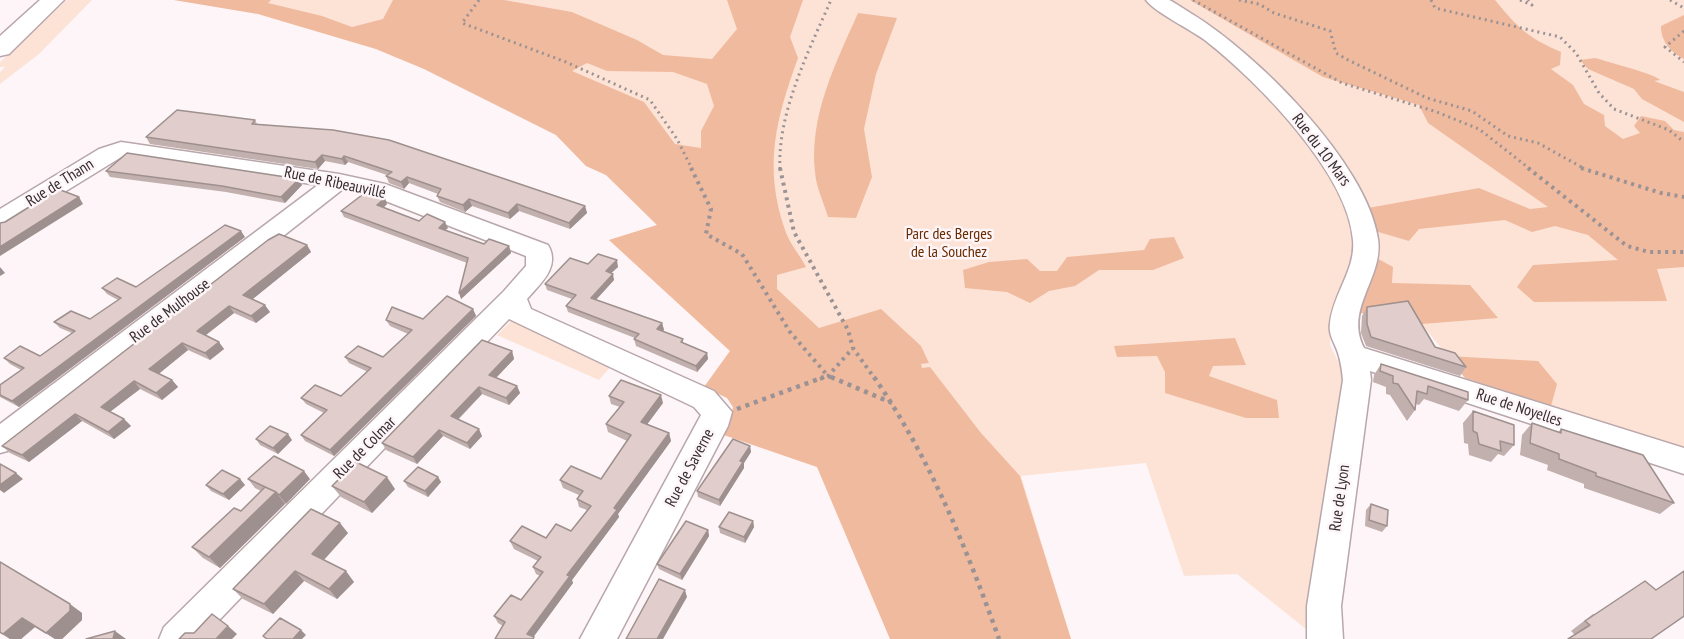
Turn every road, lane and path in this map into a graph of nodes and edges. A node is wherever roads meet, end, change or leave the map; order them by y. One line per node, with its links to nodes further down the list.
1 (30, 0): 13 (highway)
2 (53, 0): 15 (highway)
3 (479, 0): 27 (path)
4 (831, 0): 25 (path)
5 (1155, 0): 26 (street, Rue du 10 Mars)
6 (1193, 0): 23 (path)
7 (1239, 0): 20 (path)
8 (1431, 0): 17 (path)
9 (1520, 0): 10 (path)
10 (1528, 0)
11 (1670, 0): 12 (path)
12 (1684, 8)
13 (0, 27)
14 (1684, 31): 16 (path)
15 (0, 49)
16 (1684, 62)
17 (1684, 142)
18 (121, 149): 19 (street, Rue de Ribeauvillé); 21 (street, Rue de Thann)
19 (339, 181): 22 (street, Rue de Ribeauvillé); 30 (street, Rue de Mulhouse)
20 (1684, 197)
21 (0, 220)
22 (539, 251): 24 (street, Rue de Colmar)
23 (1684, 252)
24 (513, 298): 29 (street, Rue de Saverne); 32 (street, Rue de Colmar)
25 (853, 348): 27 (path); 28 (path)
26 (1353, 357): 31 (street, Rue de Noyelles); 35 (street, Rue de Lyon)
27 (828, 376): 28 (path); 29 (path)
28 (892, 404): 34 (path)
29 (717, 412): 33 (street, Rue de Saverne)
30 (0, 441)
31 (1684, 461)
32 (177, 639)
33 (598, 639)
34 (999, 639)
35 (1325, 639)

